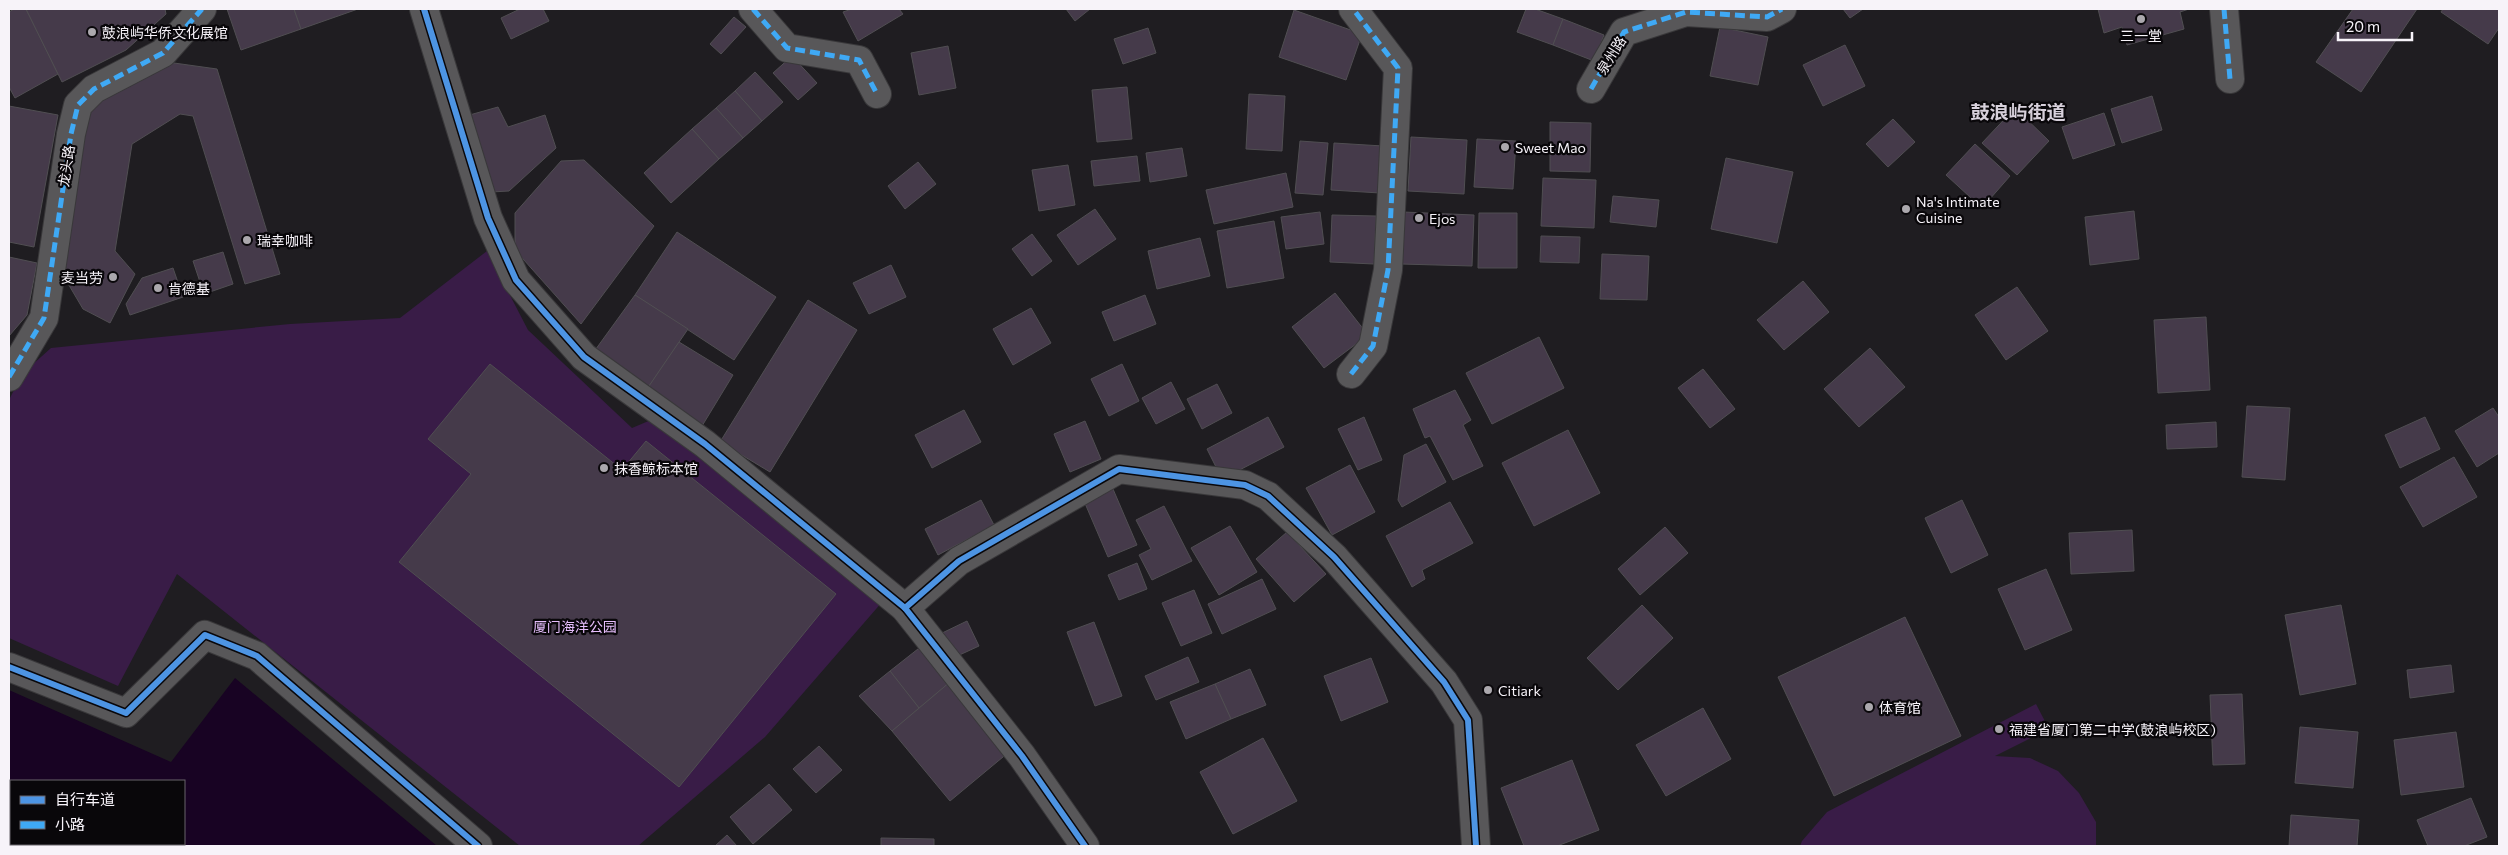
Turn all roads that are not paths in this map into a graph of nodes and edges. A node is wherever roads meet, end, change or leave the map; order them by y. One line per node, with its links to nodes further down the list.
1 (424, 9): 12 (street)
2 (753, 9): 9 (street)
3 (1353, 9): 10 (street)
4 (1782, 9): 8 (street, 泉州路)
5 (2224, 9): 7 (street)
6 (197, 11): 11 (street, 龙头路)
7 (2230, 79)
8 (1591, 89)
9 (877, 94)
10 (1351, 374)
11 (9, 377)
12 (906, 608): 15 (street); 16 (street)
13 (9, 667): 14 (street)
14 (478, 846)
15 (1085, 846)
16 (1476, 846)

